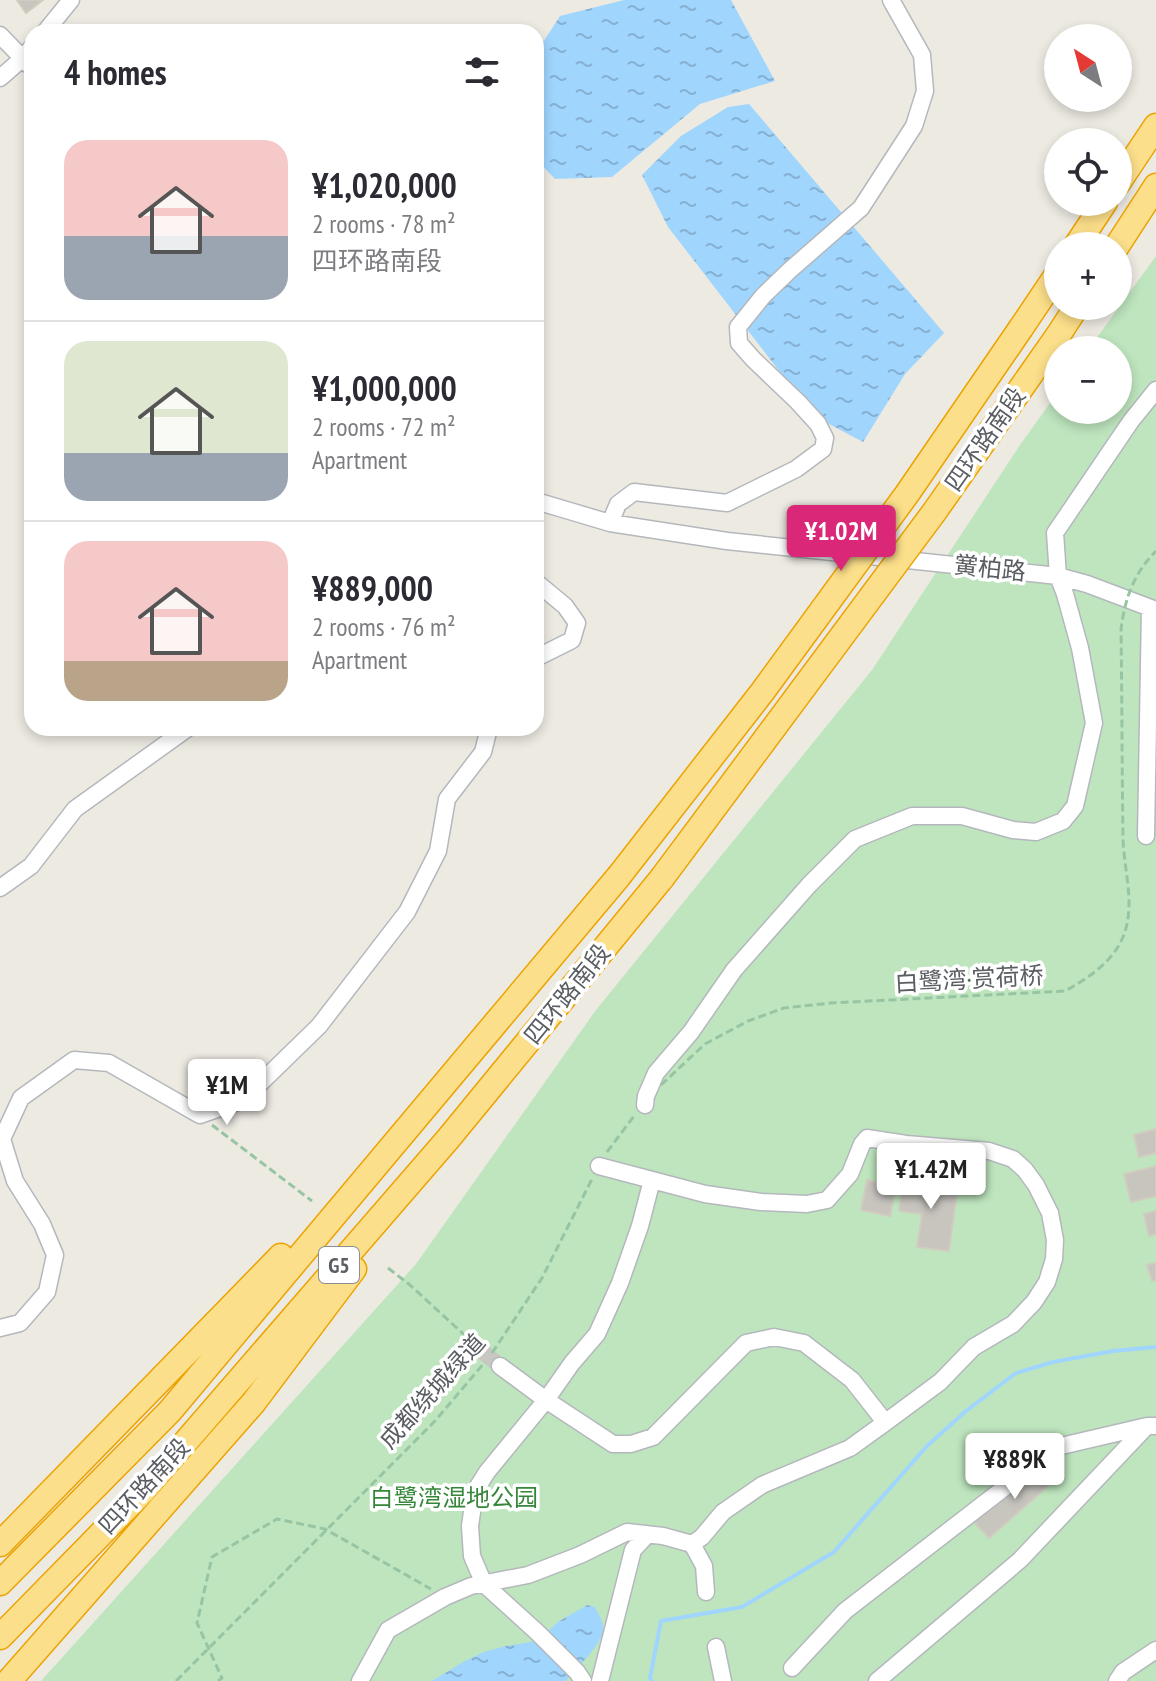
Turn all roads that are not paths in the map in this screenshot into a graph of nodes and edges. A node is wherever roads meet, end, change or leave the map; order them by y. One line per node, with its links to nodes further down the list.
1 (71, 0): 3 (street)
2 (891, 0): 16 (street)
3 (52, 24)
4 (0, 35): 5 (street)
5 (24, 54)
6 (24, 61): 7 (street)
7 (0, 78)
8 (1156, 126): 9 (highway)
9 (1132, 162)
10 (1156, 186): 11 (highway)
11 (1126, 232)
12 (1044, 294): 27 (highway, 四环路南段 / G5, bridge)
13 (1068, 320): 25 (highway, 四环路南段 / G5, bridge)
14 (1156, 390): 17 (street)
15 (544, 503): 16 (street, 黉柏路)
16 (610, 523): 17 (street, 黉柏路)
17 (1058, 576): 19 (street, 黉柏路); 26 (street)
18 (544, 589): 20 (street)
19 (1153, 609): 23 (street)
20 (544, 654)
21 (177, 736): 24 (street)
22 (487, 736): 30 (street)
23 (1146, 836)
24 (0, 888)
25 (502, 1073): 41 (highway, 四环路南段 / G5); 46 (highway)
26 (645, 1105)
27 (417, 1117): 36 (highway); 38 (highway, 四环路南段 / G5)
28 (599, 1166): 29 (street)
29 (652, 1180): 32 (street); 33 (street)
30 (0, 1328)
31 (500, 1366): 32 (street)
32 (546, 1400): 33 (street); 39 (street)
33 (885, 1422): 37 (street)
34 (1151, 1426): 44 (street); 50 (street)
35 (647, 1535): 37 (street); 39 (street); 48 (street)
36 (0, 1544)
37 (692, 1544): 40 (street)
38 (0, 1583)
39 (484, 1584): 45 (street); 47 (street)
40 (706, 1592)
41 (0, 1637)
42 (716, 1647): 49 (street)
43 (1156, 1650): 51 (street)
44 (792, 1668)
45 (580, 1676)
46 (9, 1681)
47 (360, 1681)
48 (600, 1681)
49 (723, 1681)
50 (877, 1681)
51 (1117, 1681)

